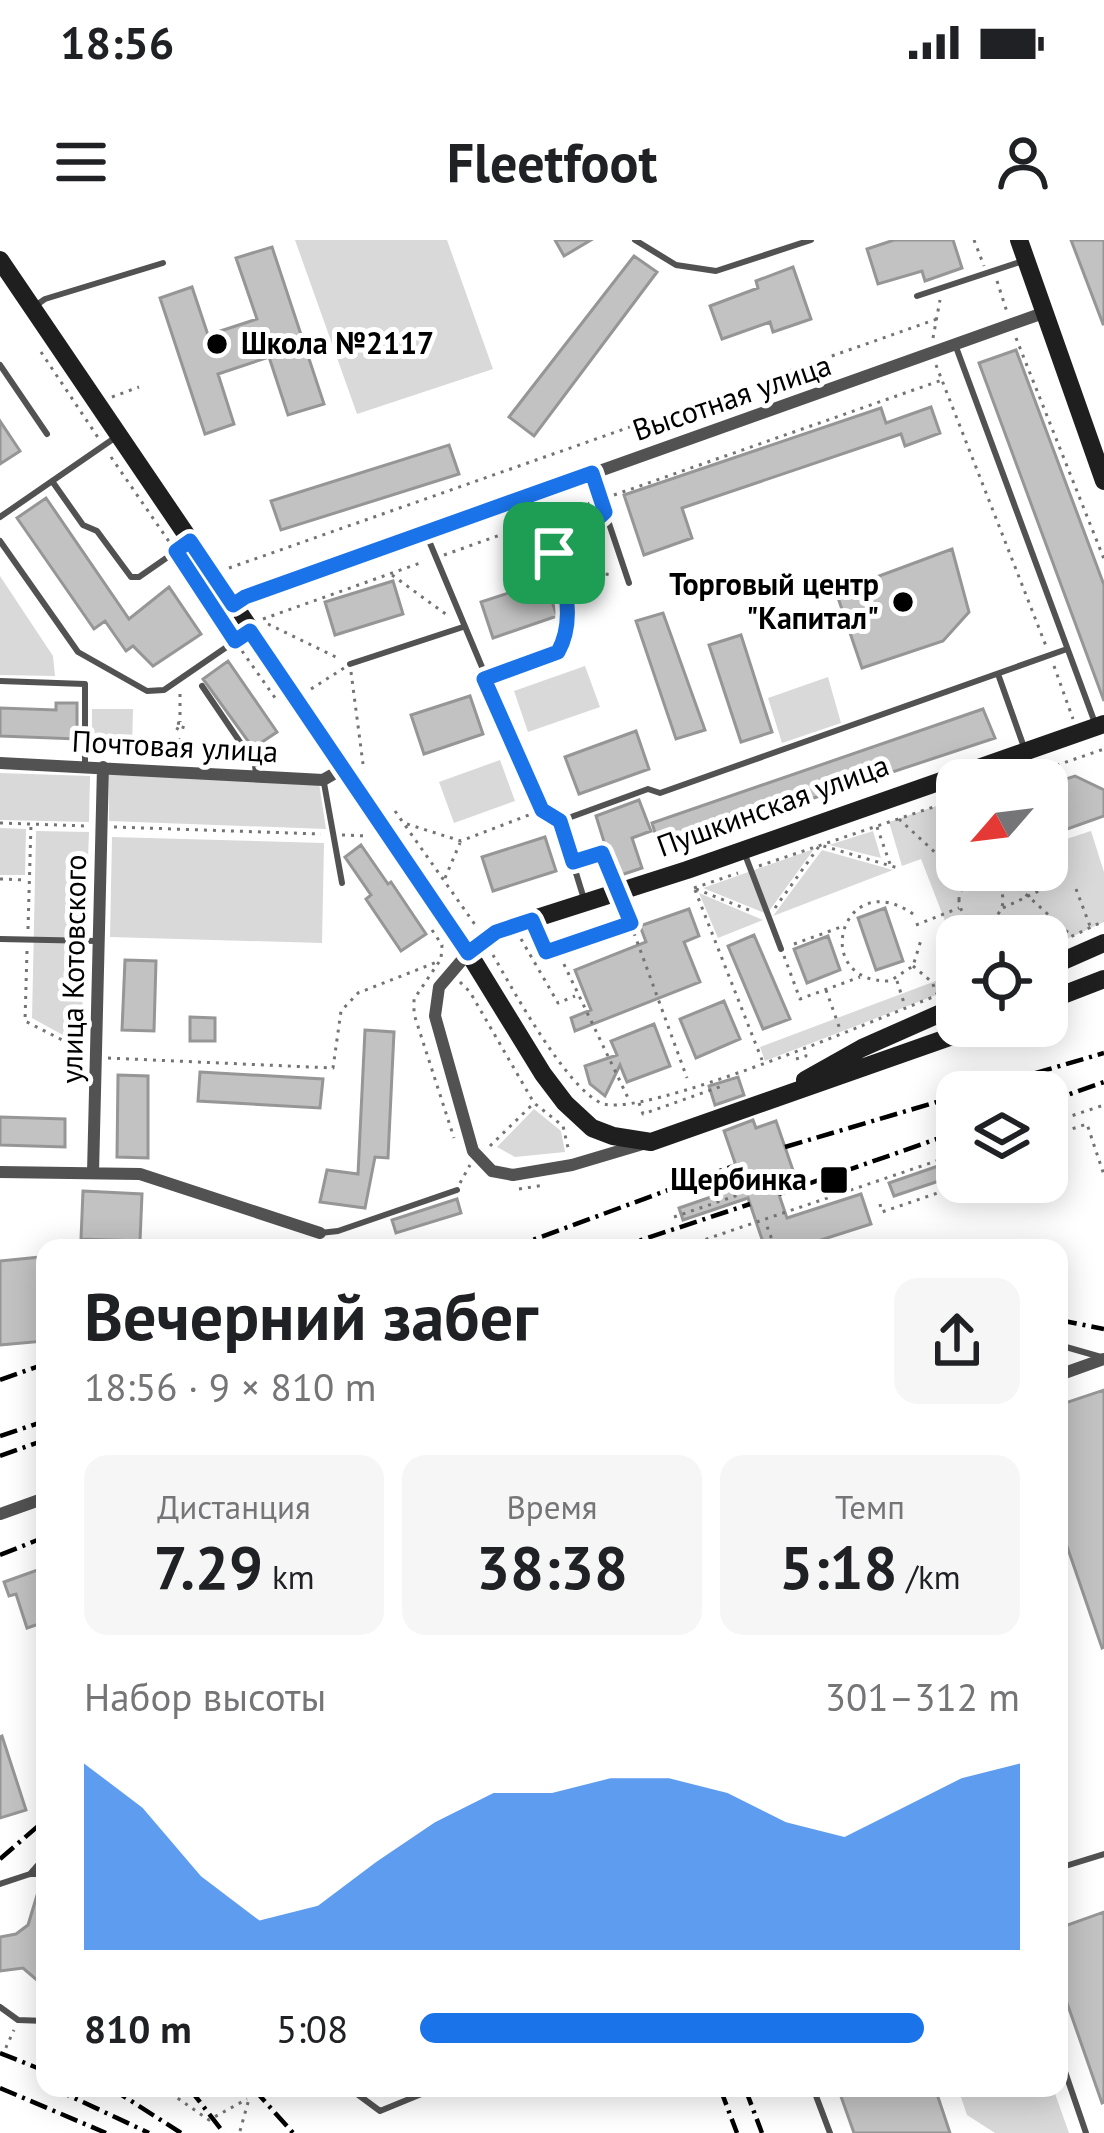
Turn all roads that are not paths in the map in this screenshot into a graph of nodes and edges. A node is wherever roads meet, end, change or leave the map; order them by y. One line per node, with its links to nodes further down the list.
1 (635, 240): 2 (lane)
2 (812, 240)
3 (1019, 240): 5 (main road)
4 (0, 260): 8 (main road)
5 (1026, 260): 7 (lane); 9 (main road)
6 (163, 263): 8 (lane)
7 (916, 296)
8 (32, 308): 13 (main road)
9 (1046, 312): 10 (street, Высотная улица); 16 (main road)
10 (955, 344): 14 (street, Высотная улица); 25 (lane)
11 (0, 365): 12 (lane)
12 (47, 434)
13 (111, 440): 15 (lane); 20 (main road)
14 (592, 473): 18 (street, Высотная улица); 21 (lane)
15 (52, 481): 17 (lane); 20 (lane)
16 (1104, 481)
17 (0, 517)
18 (425, 532): 22 (street, Высотная улица); 23 (lane)
19 (0, 541): 24 (lane)
20 (183, 546): 22 (main road)
21 (628, 580)
22 (233, 605): 24 (main road)
23 (463, 627): 26 (lane); 38 (lane)
24 (249, 631): 35 (main road)
25 (1067, 650): 27 (lane); 30 (lane)
26 (350, 664)
27 (998, 674): 31 (lane); 38 (lane)
28 (0, 681): 33 (lane)
29 (202, 686): 36 (lane)
30 (1093, 727): 31 (main road, Пушкинская улица)
31 (1025, 751): 39 (main road, Пушкинская улица)
32 (0, 763): 33 (street, Почтовая улица)
33 (85, 766): 34 (street, Почтовая улица)
34 (103, 766): 36 (street, Почтовая улица); 46 (street, улица Котовского)
35 (354, 770): 37 (street); 48 (main road)
36 (256, 776): 37 (street, Почтовая улица)
37 (323, 780): 40 (lane)
38 (560, 821): 42 (lane)
39 (742, 849): 41 (main road, Пушкинская улица); 47 (lane)
40 (342, 883)
41 (618, 892): 42 (main road, Пушкинская улица); 43 (lane)
42 (585, 903): 43 (main road, Пушкинская улица)
43 (532, 920): 48 (main road, Пушкинская улица)
44 (1097, 935): 49 (main road)
45 (0, 939): 46 (lane)
46 (99, 941): 57 (street, улица Котовского)
47 (781, 949)
48 (468, 953): 55 (main road); 55 (street)
49 (1068, 954)
50 (1104, 979): 51 (main road)
51 (1068, 993)
52 (936, 1015): 54 (main road)
53 (936, 1042): 54 (main road)
54 (778, 1096): 55 (main road)
55 (651, 1142)
56 (0, 1172): 57 (street)
57 (93, 1173): 59 (street)
58 (457, 1190): 59 (lane)
59 (320, 1232)
60 (1068, 1348): 61 (lane)
61 (1104, 1359): 62 (street)
62 (1068, 1372)
63 (36, 1501): 64 (street)
64 (0, 1514)
65 (1104, 1854): 66 (lane)
66 (1068, 1865)
67 (36, 1867): 68 (lane)
68 (30, 1874): 69 (lane); 70 (lane)
69 (36, 1874)
70 (0, 1884)
71 (0, 2007): 72 (lane)
72 (36, 2021)
73 (1068, 2080): 78 (lane)
74 (361, 2097): 75 (lane)
75 (414, 2097)
76 (816, 2097): 77 (lane)
77 (830, 2133)
78 (1086, 2133)

